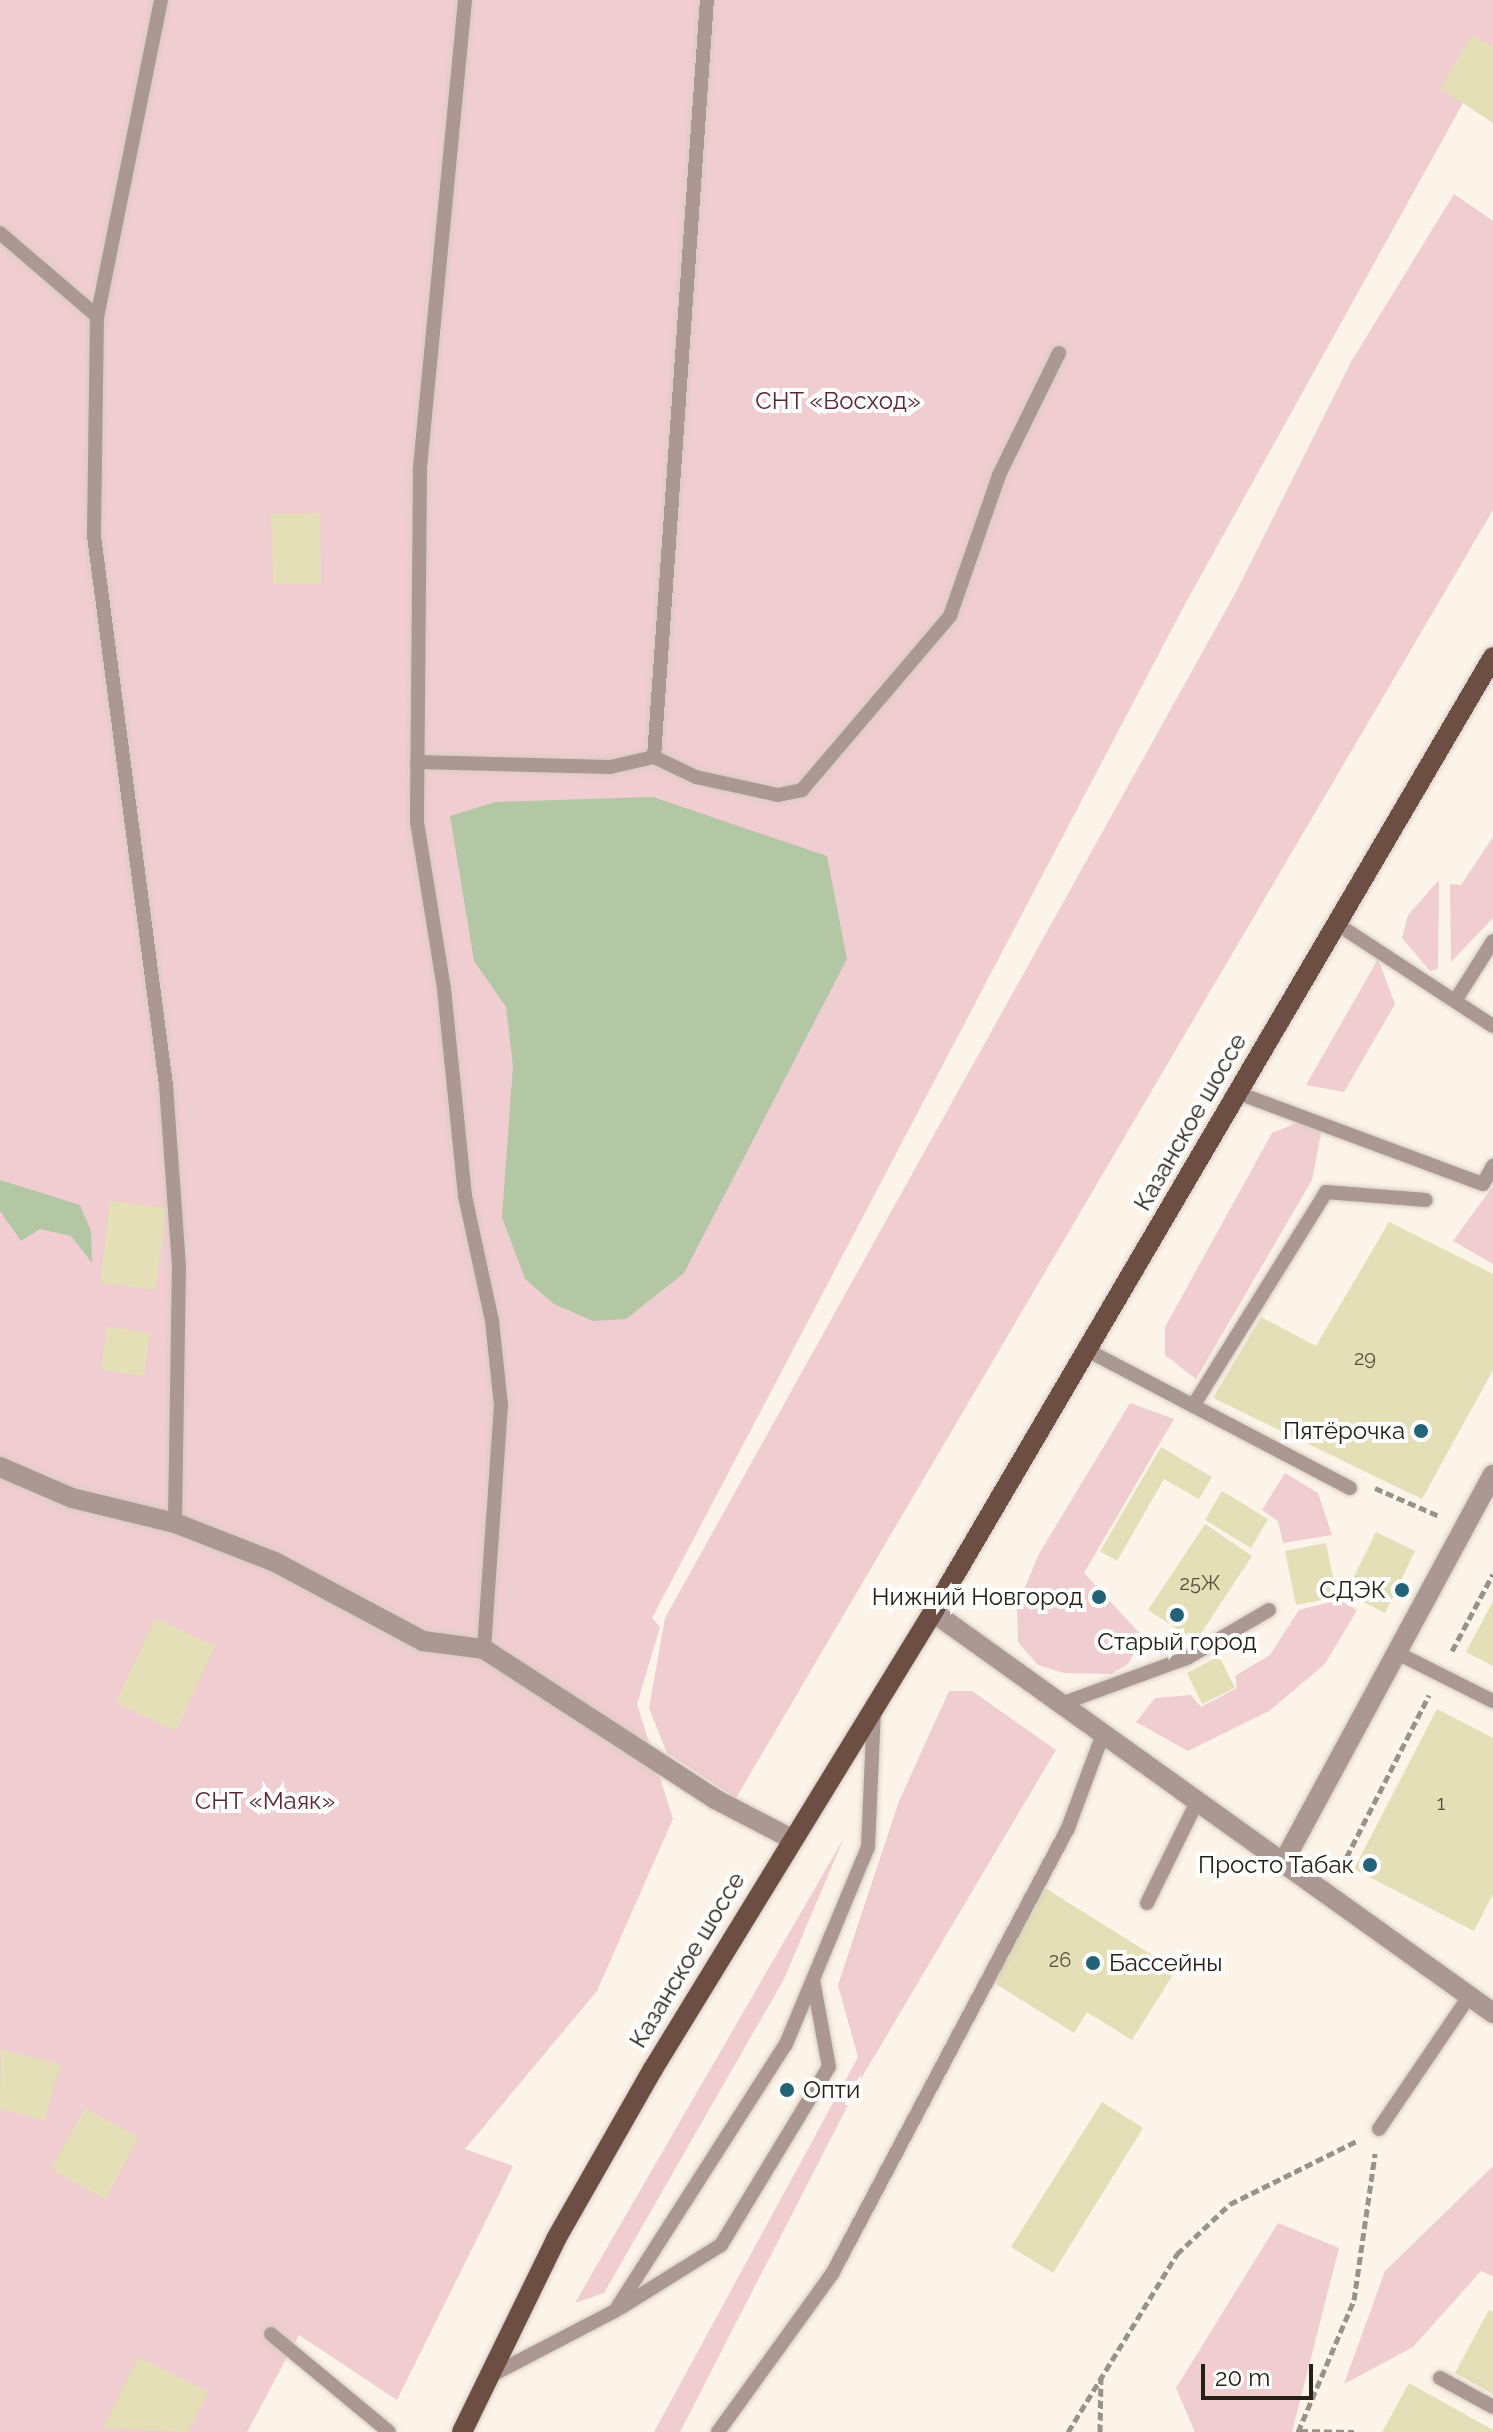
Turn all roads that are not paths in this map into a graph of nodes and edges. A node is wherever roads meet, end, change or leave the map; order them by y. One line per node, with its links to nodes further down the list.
1 (161, 0): 5 (lane)
2 (465, 0): 9 (lane)
3 (707, 0): 8 (lane)
4 (0, 233): 5 (lane)
5 (97, 316): 22 (lane)
6 (1059, 353): 8 (lane)
7 (1493, 657): 10 (main road, Казанское шоссе)
8 (654, 757): 9 (lane)
9 (417, 762): 25 (lane)
10 (1337, 924): 12 (lane); 14 (main road, Казанское шоссе)
11 (1493, 941): 12 (lane)
12 (1455, 1001): 13 (lane)
13 (1493, 1026)
14 (1238, 1093): 15 (lane); 17 (main road, Казанское шоссе)
15 (1493, 1166)
16 (1426, 1200): 18 (lane)
17 (1087, 1350): 18 (lane); 24 (main road, Казанское шоссе)
18 (1193, 1406): 21 (lane)
19 (0, 1467): 22 (street)
20 (1493, 1475): 26 (street)
21 (1350, 1488)
22 (175, 1523): 25 (street)
23 (1269, 1610): 28 (lane)
24 (933, 1612): 28 (street); 29 (main road, Казанское шоссе)
25 (484, 1649): 32 (street)
26 (1399, 1654): 27 (lane); 33 (street)
27 (1493, 1701)
28 (1061, 1704): 30 (street)
29 (872, 1710): 32 (main road, Казанское шоссе); 35 (lane)
30 (1103, 1734): 31 (street); 46 (lane)
31 (1197, 1802): 33 (street); 34 (lane)
32 (790, 1838): 41 (main road, Казанское шоссе)
33 (1284, 1861): 36 (street)
34 (1147, 1903)
35 (813, 1980): 39 (lane); 39 (lane)
36 (1468, 1998): 37 (street); 38 (lane)
37 (1493, 2013)
38 (1379, 2129)
39 (615, 2311): 41 (lane)
40 (271, 2334): 44 (lane)
41 (486, 2378): 45 (main road, Казанское шоссе)
42 (1440, 2378): 43 (lane)
43 (1493, 2407)
44 (389, 2432)
45 (462, 2432)
46 (718, 2432)

